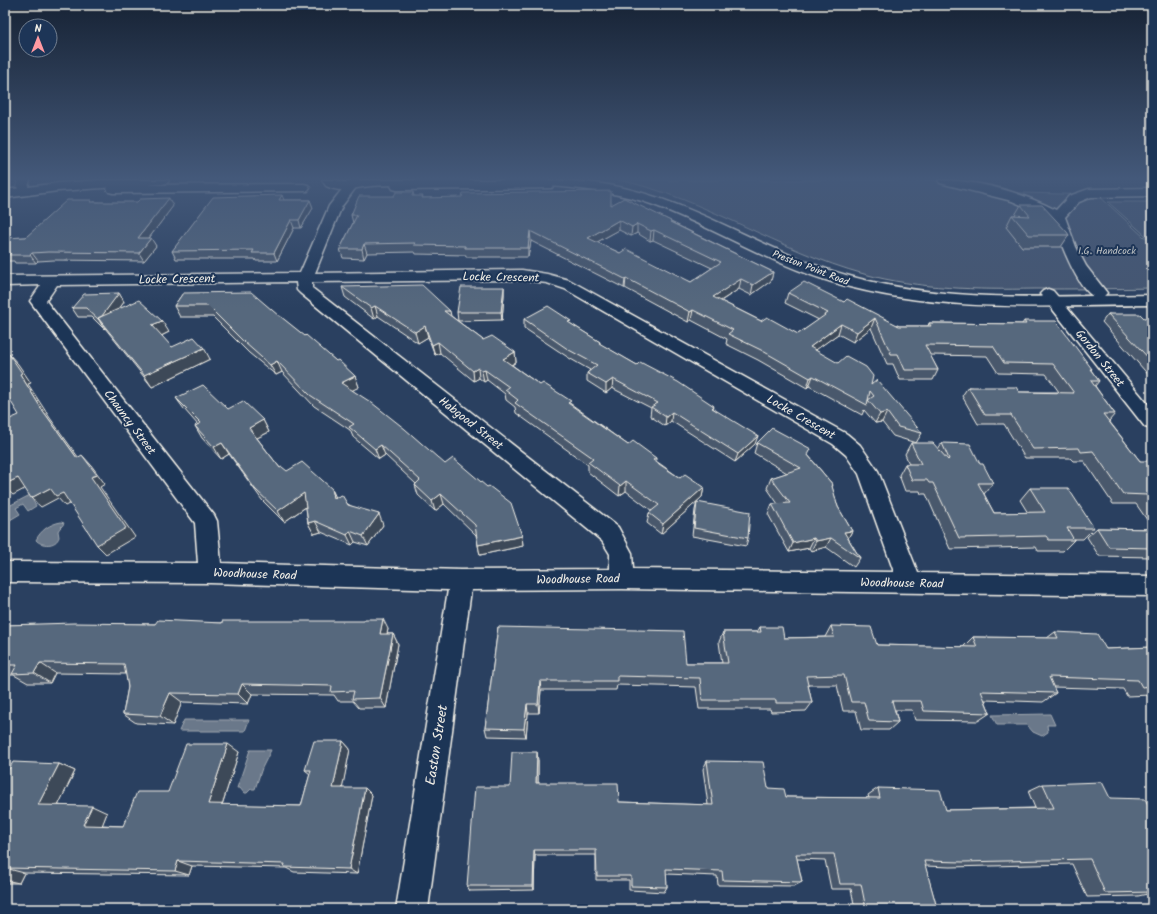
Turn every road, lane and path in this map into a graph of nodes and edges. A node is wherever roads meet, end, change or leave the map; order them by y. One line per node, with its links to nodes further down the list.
1 (329, 223): 5 (street)
2 (707, 223): 10 (main road, Preston Point Road)
3 (722, 223): 10 (main road, Preston Point Road)
4 (1060, 223): 8 (street)
5 (305, 278): 7 (street, Locke Crescent); 15 (street, Habgood Street); 17 (street, Locke Crescent)
6 (5, 281): 7 (street, Locke Crescent)
7 (52, 281): 14 (street, Chauncy Street)
8 (1099, 293): 9 (main road, Preston Point Road); 10 (main road, Preston Point Road)
9 (1152, 294)
10 (1051, 297): 11 (main road, Preston Point Road); 12 (street, Gordon Street)
11 (1152, 300)
12 (1152, 422)
13 (5, 572): 14 (street, Woodhouse Road)
14 (210, 573): 16 (street, Woodhouse Road)
15 (622, 578): 16 (street, Woodhouse Road); 17 (street, Woodhouse Road)
16 (461, 580): 19 (street, Easton Street)
17 (910, 583): 18 (street, Woodhouse Road)
18 (1152, 586)
19 (412, 909)

